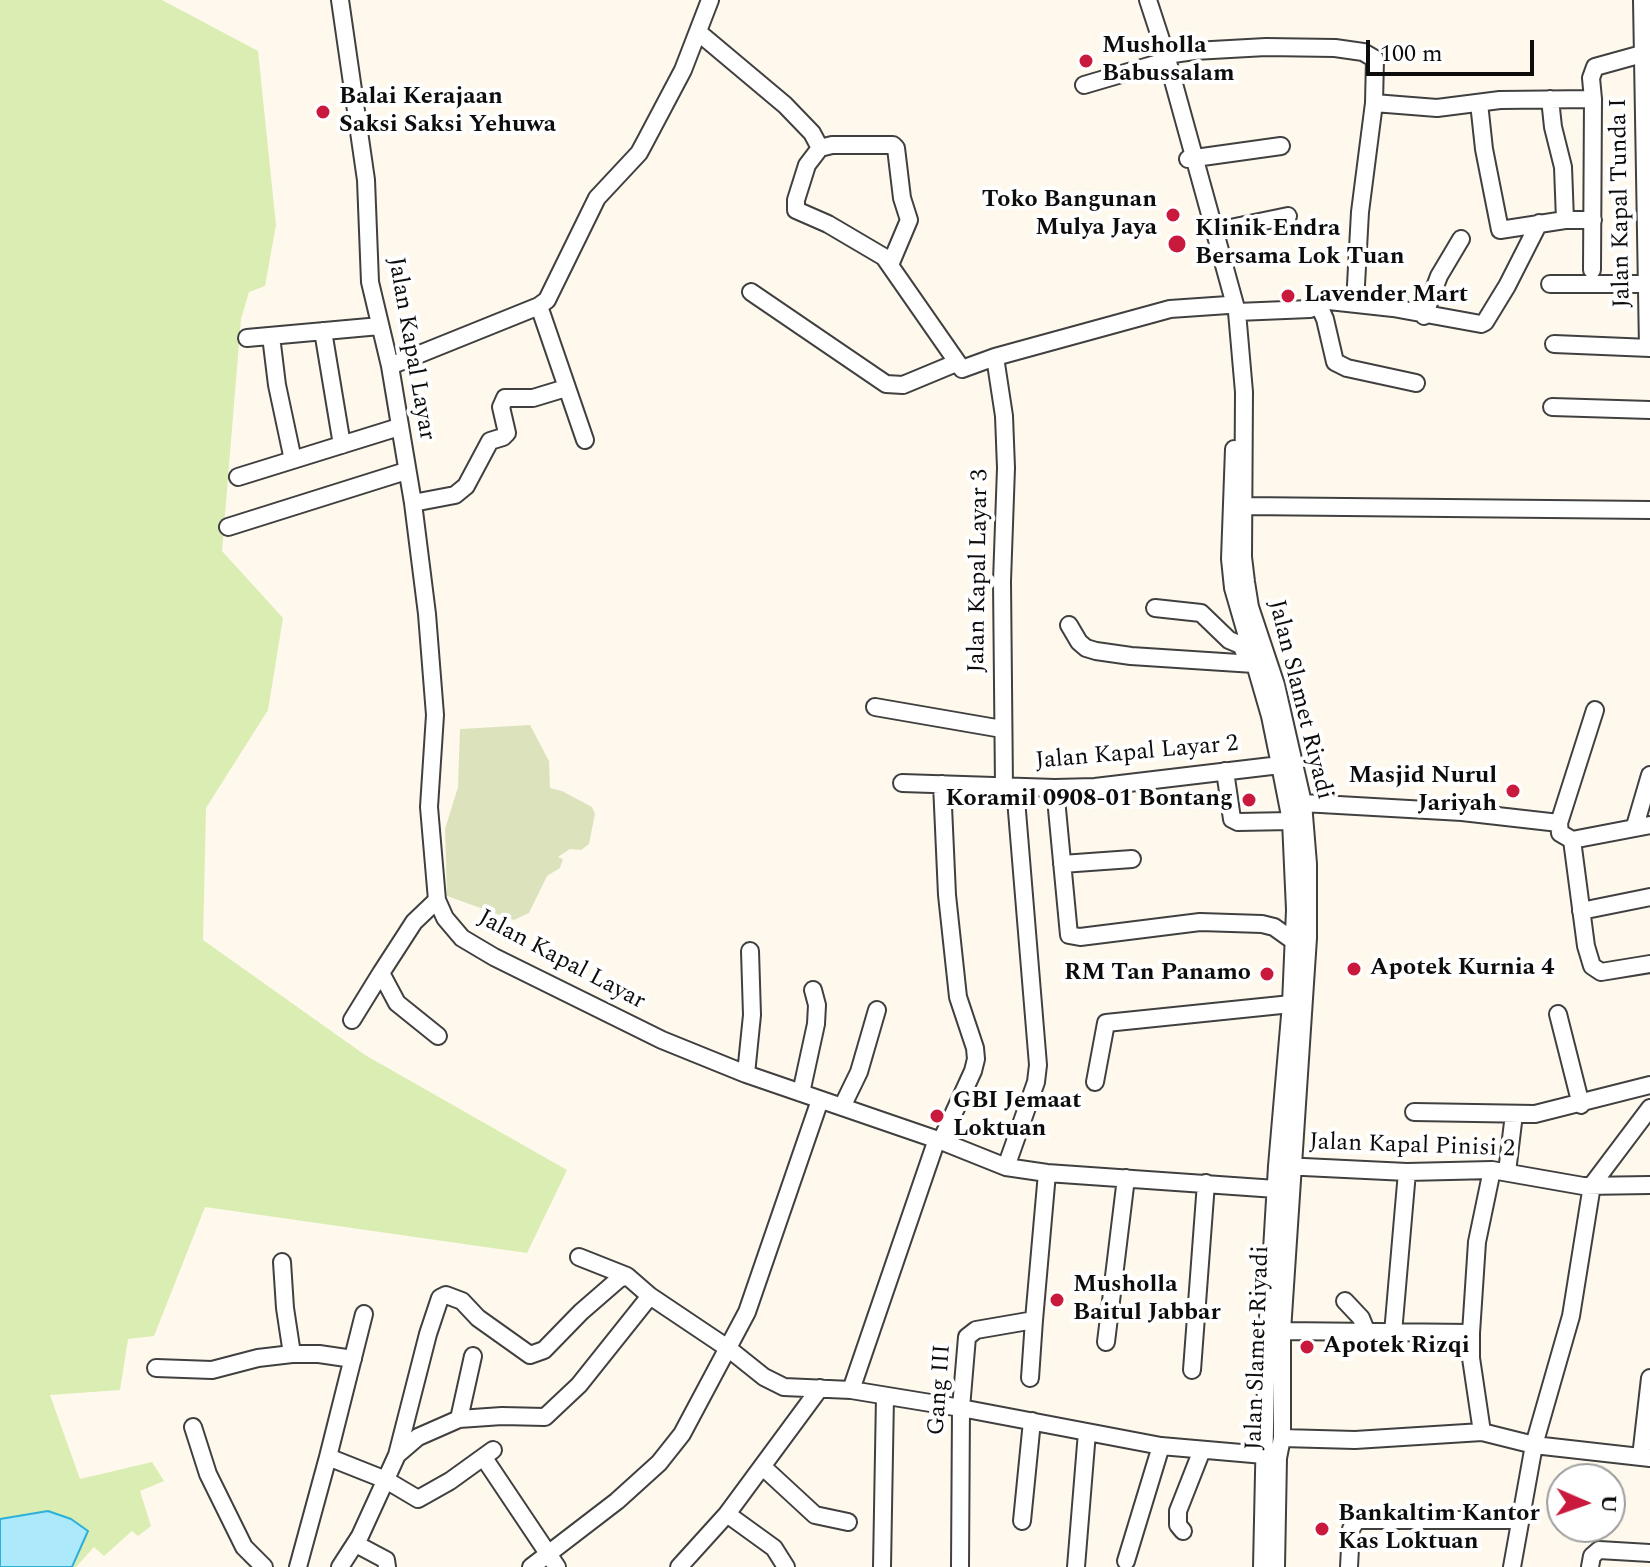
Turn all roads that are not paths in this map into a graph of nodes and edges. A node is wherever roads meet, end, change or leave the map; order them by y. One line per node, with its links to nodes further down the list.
1 (340, 0): 35 (street, Jalan Kapal Layar)
2 (710, 0): 6 (street)
3 (1138, 0): 8 (street, Jalan Slamet Riyadi)
4 (1148, 0): 8 (street, Jalan Slamet Riyadi)
5 (1642, 0): 7 (street, Jalan Kapal Tunda I)
6 (698, 32): 16 (street); 31 (street)
7 (1642, 56): 10 (street, Jalan Kapal Tunda I); 12 (street)
8 (1162, 59): 9 (street); 13 (street); 17 (street, Jalan Slamet Riyadi)
9 (1084, 85)
10 (1647, 93): 18 (street, Jalan Kapal Tunda I)
11 (1550, 99): 12 (street); 14 (street); 20 (street)
12 (1593, 99): 21 (street)
13 (1374, 103): 14 (street); 30 (street)
14 (1479, 103): 22 (street)
15 (1281, 146): 17 (street)
16 (820, 148): 25 (street); 25 (street)
17 (1191, 158): 23 (street, Jalan Slamet Riyadi); 33 (street, Jalan Slamet Riyadi)
18 (1648, 167): 28 (street, Jalan Kapal Tunda I)
19 (1288, 216): 23 (street)
20 (1565, 220): 21 (street); 22 (street)
21 (1593, 220): 26 (street)
22 (1539, 223): 34 (street)
23 (1216, 231): 33 (street, Jalan Slamet Riyadi)
24 (1461, 239): 34 (street)
25 (890, 265): 42 (street)
26 (1592, 270)
27 (1550, 284): 28 (street)
28 (1647, 284): 40 (street, Jalan Kapal Tunda I)
29 (751, 292): 42 (street)
30 (1355, 303): 32 (street); 34 (street)
31 (539, 306): 43 (street); 45 (street)
32 (1319, 306): 33 (street); 44 (street)
33 (1233, 308): 41 (street); 55 (street, Jalan Slamet Riyadi); 60 (street, Jalan Slamet Riyadi)
34 (1424, 316)
35 (380, 326): 36 (street); 43 (street, Jalan Kapal Layar)
36 (323, 331): 37 (street); 50 (street)
37 (271, 336): 38 (street); 51 (street)
38 (247, 338)
39 (1554, 344): 40 (street)
40 (1649, 348)
41 (995, 357): 42 (street); 63 (street, Jalan Kapal Layar 3)
42 (956, 363)
43 (390, 366): 48 (street, Jalan Kapal Layar)
44 (1416, 383)
45 (566, 388): 49 (street); 54 (street)
46 (1552, 407): 47 (street)
47 (1650, 410)
48 (399, 427): 50 (street); 52 (street, Jalan Kapal Layar)
49 (585, 440)
50 (342, 445): 51 (street)
51 (293, 460): 53 (street)
52 (406, 471): 54 (street, Jalan Kapal Layar); 57 (street)
53 (238, 477)
54 (413, 503): 80 (street, Jalan Kapal Layar)
55 (1244, 506): 56 (street); 71 (street, Jalan Slamet Riyadi)
56 (1650, 510)
57 (228, 527)
58 (1155, 608): 60 (street)
59 (1069, 625): 60 (street)
60 (1252, 663): 64 (street, Jalan Slamet Riyadi)
61 (875, 707): 63 (street)
62 (1595, 710): 73 (street)
63 (1002, 729): 69 (street, Jalan Kapal Layar 3)
64 (1280, 765): 65 (street, Jalan Kapal Layar 2); 72 (street, Jalan Slamet Riyadi)
65 (1225, 771): 70 (street, Jalan Kapal Layar 2); 72 (street)
66 (1650, 775): 74 (street)
67 (902, 783): 68 (street, Jalan Kapal Layar 2)
68 (942, 784): 69 (street, Jalan Kapal Layar 2); 102 (street)
69 (1010, 787): 70 (street, Jalan Kapal Layar 2); 104 (street, Jalan Kapal Layar 3)
70 (1055, 788): 77 (street)
71 (1303, 803): 73 (street); 78 (street, Jalan Slamet Riyadi)
72 (1291, 821): 78 (street, Jalan Slamet Riyadi)
73 (1559, 823): 75 (street)
74 (1643, 826): 75 (street)
75 (1572, 840): 81 (street)
76 (1132, 859): 77 (street)
77 (1062, 864): 82 (street)
78 (1301, 864): 82 (street, Jalan Slamet Riyadi); 103 (street, Jalan Slamet Riyadi)
79 (1650, 897): 81 (street)
80 (437, 900): 85 (street); 92 (street, Jalan Kapal Layar)
81 (1581, 911): 84 (street)
82 (1295, 942): 87 (street, Jalan Slamet Riyadi)
83 (750, 951): 92 (street)
84 (1650, 964)
85 (381, 973): 90 (street); 91 (street)
86 (813, 990): 95 (street)
87 (1291, 1004): 93 (street); 103 (street, Jalan Slamet Riyadi)
88 (877, 1010): 98 (street)
89 (1558, 1014): 97 (street)
90 (352, 1020)
91 (438, 1036)
92 (746, 1074): 95 (street, Jalan Kapal Layar)
93 (1095, 1082)
94 (1650, 1085): 97 (street)
95 (801, 1093): 96 (street, Jalan Kapal Layar)
96 (820, 1100): 98 (street, Jalan Kapal Layar); 125 (street)
97 (1581, 1105): 101 (street)
98 (842, 1107): 102 (street, Jalan Kapal Layar)
99 (1414, 1112): 101 (street)
100 (1649, 1112): 110 (street)
101 (1514, 1114): 105 (street)
102 (939, 1140): 104 (street, Jalan Kapal Layar); 134 (street)
103 (1284, 1166): 106 (street, Jalan Kapal Pinisi 2); 112 (street, Jalan Slamet Riyadi); 120 (street, Jalan Slamet Riyadi)
104 (1006, 1167): 107 (street, Jalan Kapal Layar)
105 (1500, 1171): 106 (street, Jalan Kapal Pinisi 2); 110 (street, Jalan Kapal Pinisi 2); 123 (street)
106 (1407, 1172): 122 (street)
107 (1047, 1173): 108 (street, Jalan Kapal Layar); 119 (street)
108 (1126, 1178): 109 (street, Jalan Kapal Layar); 124 (street)
109 (1206, 1183): 112 (street, Jalan Kapal Layar); 130 (street)
110 (1592, 1185): 111 (street, Jalan Kapal Pinisi 2); 143 (street)
111 (1650, 1185)
112 (1276, 1189): 147 (street, Jalan Slamet Riyadi)
113 (579, 1257): 115 (street)
114 (282, 1262): 126 (street)
115 (627, 1276): 116 (street); 146 (street)
116 (650, 1296): 125 (street); 137 (street)
117 (1345, 1301): 121 (street)
118 (364, 1314): 128 (street)
119 (1034, 1320): 131 (street); 136 (street, Gang III)
120 (1282, 1331): 121 (street); 142 (street, Jalan Slamet Riyadi)
121 (1367, 1333): 122 (street)
122 (1393, 1333): 123 (street)
123 (1471, 1333): 141 (street)
124 (1106, 1342)
125 (729, 1349): 133 (street); 159 (street)
126 (292, 1354): 128 (street); 129 (street)
127 (473, 1356): 137 (street)
128 (353, 1359): 148 (street)
129 (156, 1368)
130 (1192, 1370)
131 (1030, 1378)
132 (1650, 1378): 149 (street)
133 (820, 1388): 134 (street); 150 (street)
134 (851, 1390): 135 (street)
135 (885, 1396): 136 (street); 168 (street)
136 (961, 1408): 138 (street); 169 (street, Gang III)
137 (459, 1419): 146 (street)
138 (1032, 1421): 140 (street); 154 (street)
139 (193, 1427): 161 (street)
140 (1087, 1432): 144 (street); 170 (street)
141 (1482, 1432): 142 (street); 143 (street)
142 (1282, 1438): 172 (street, Jalan Slamet Riyadi)
143 (1534, 1445): 149 (street); 153 (street)
144 (1161, 1446): 145 (street); 160 (street)
145 (1202, 1450): 147 (street); 156 (street)
146 (397, 1455): 151 (street)
147 (1264, 1455): 171 (street, Jalan Slamet Riyadi)
148 (328, 1457): 151 (street); 162 (street)
149 (1645, 1457)
150 (763, 1467): 152 (street); 155 (street)
151 (386, 1480): 157 (street); 159 (street)
152 (727, 1514): 166 (street); 167 (street)
153 (1520, 1520): 173 (street); 174 (street)
154 (1022, 1521)
155 (848, 1522)
156 (1183, 1531)
157 (356, 1544): 163 (street); 164 (street)
158 (1650, 1553): 175 (street)
159 (553, 1560): 165 (street)
160 (1126, 1561)
161 (264, 1567)
162 (298, 1567)
163 (340, 1567)
164 (387, 1567)
165 (531, 1567)
166 (679, 1567)
167 (786, 1567)
168 (882, 1567)
169 (960, 1567)
170 (1076, 1567)
171 (1262, 1567)
172 (1276, 1567)
173 (1349, 1567)
174 (1512, 1567)
175 (1590, 1567)

